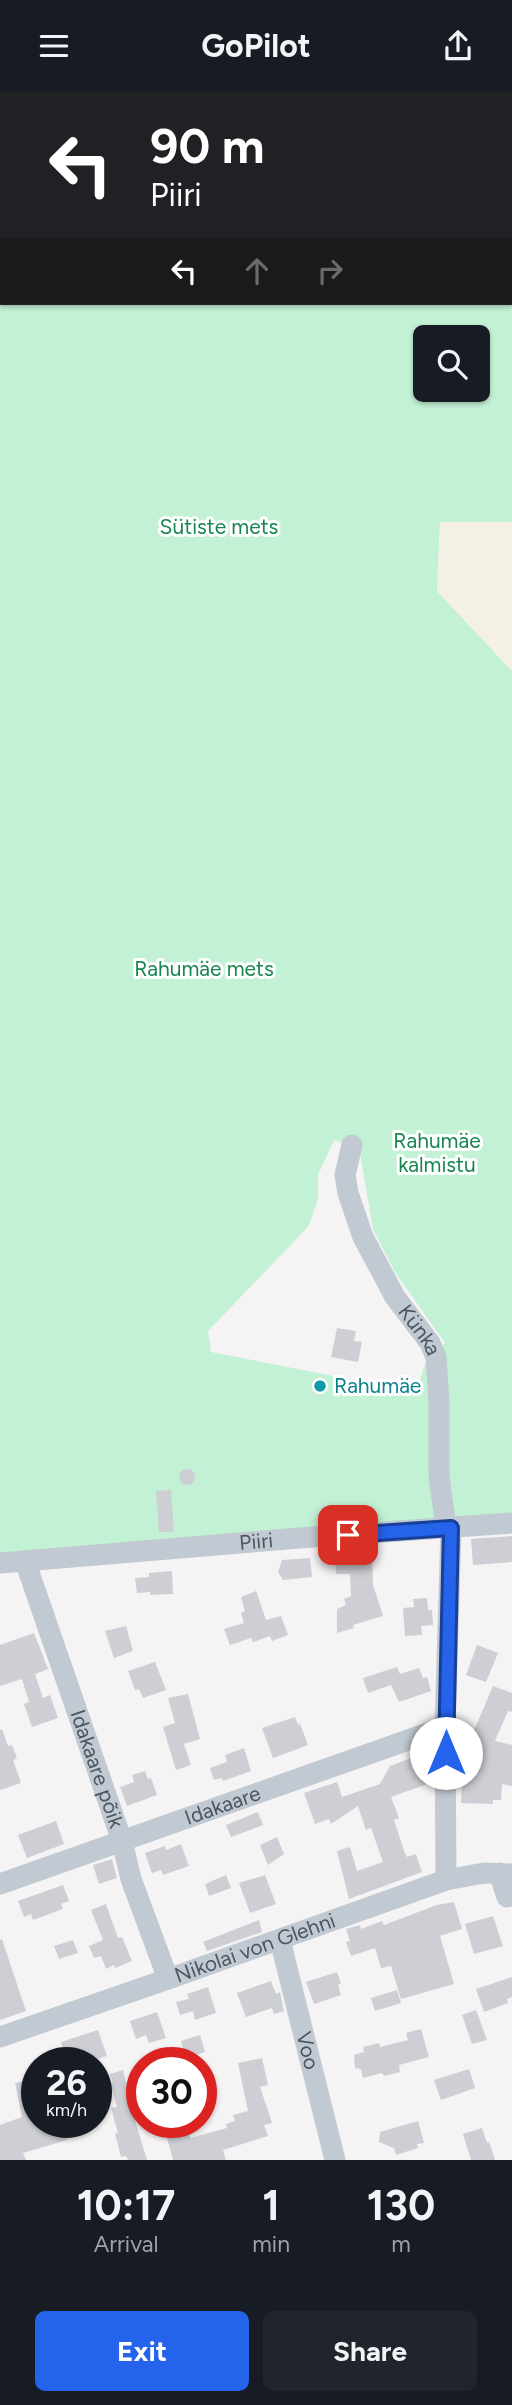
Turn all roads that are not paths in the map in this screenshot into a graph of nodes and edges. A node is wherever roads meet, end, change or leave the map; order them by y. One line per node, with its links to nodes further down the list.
1 (352, 1145): 3 (street, Künka)
2 (512, 1523): 3 (street, Piiri)
3 (448, 1528): 4 (street, Piiri); 6 (street, Künka)
4 (24, 1561): 5 (street, Piiri); 7 (street, Idakaare põik)
5 (0, 1563)
6 (445, 1727): 7 (street, Idakaare); 9 (street, Künka)
7 (122, 1841): 10 (street, Idakaare); 13 (street, Idakaare põik)
8 (506, 1873): 9 (street, Nikolai von Glehni); 11 (street)
9 (446, 1880): 12 (street, Nikolai von Glehni)
10 (0, 1884)
11 (507, 1897)
12 (280, 1940): 13 (street, Nikolai von Glehni); 15 (street, Voo)
13 (168, 1979): 14 (street, Nikolai von Glehni)
14 (0, 2037)
15 (335, 2160)

